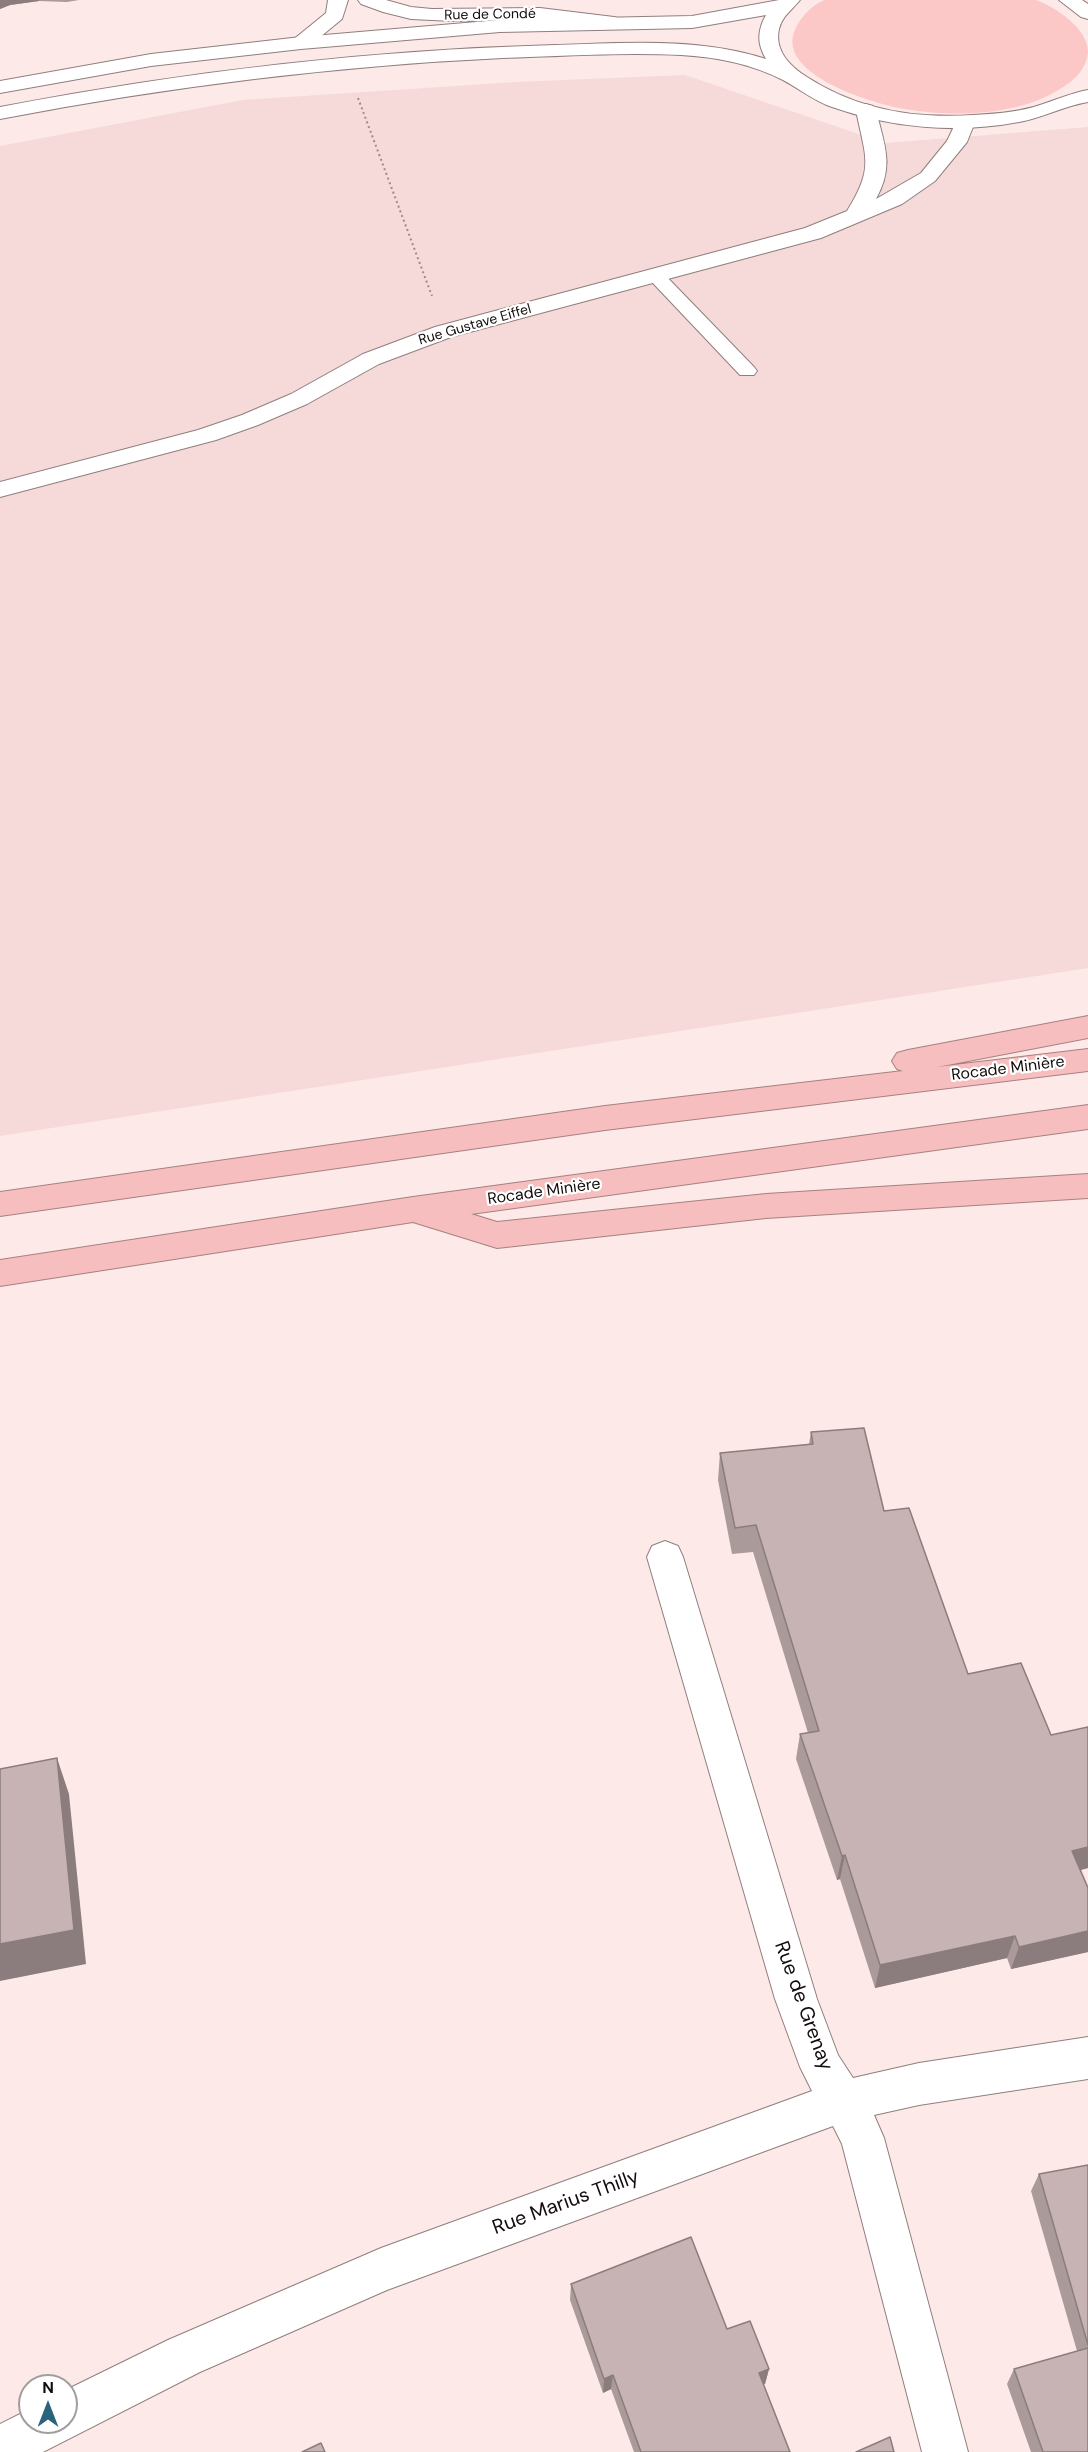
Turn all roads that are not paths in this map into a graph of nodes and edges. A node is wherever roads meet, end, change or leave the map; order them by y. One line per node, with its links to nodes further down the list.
1 (338, 0): 7 (street)
2 (368, 0): 6 (street, Rue de Condé)
3 (1069, 0): 5 (street)
4 (786, 4): 6 (street); 8 (street)
5 (1088, 13)
6 (614, 23): 7 (street)
7 (301, 43): 9 (street)
8 (791, 76): 11 (street); 12 (street)
9 (0, 87)
10 (1084, 94): 13 (street)
11 (867, 110): 13 (street); 14 (street)
12 (0, 112)
13 (965, 122): 14 (street, Rue Gustave Eiffel)
14 (856, 214): 15 (street, Rue Gustave Eiffel)
15 (656, 276): 16 (lane); 17 (street, Rue Gustave Eiffel)
16 (747, 371)
17 (0, 490)
18 (1088, 1027): 20 (highway)
19 (1088, 1060): 20 (highway, Rocade Minière)
20 (606, 1118): 23 (highway, Rocade Minière)
21 (1088, 1118): 24 (highway, Rocade Minière)
22 (1088, 1186): 24 (highway)
23 (0, 1204)
24 (413, 1210): 25 (highway, Rocade Minière)
25 (0, 1273)
26 (665, 1557): 28 (street, Rue de Grenay)
27 (1088, 2058): 28 (street, Rue Marius Thilly)
28 (843, 2101): 29 (street, Rue Marius Thilly); 32 (street, Rue de Grenay)
29 (78, 2409)
30 (29, 2434): 31 (street)
31 (0, 2449)
32 (945, 2452)

